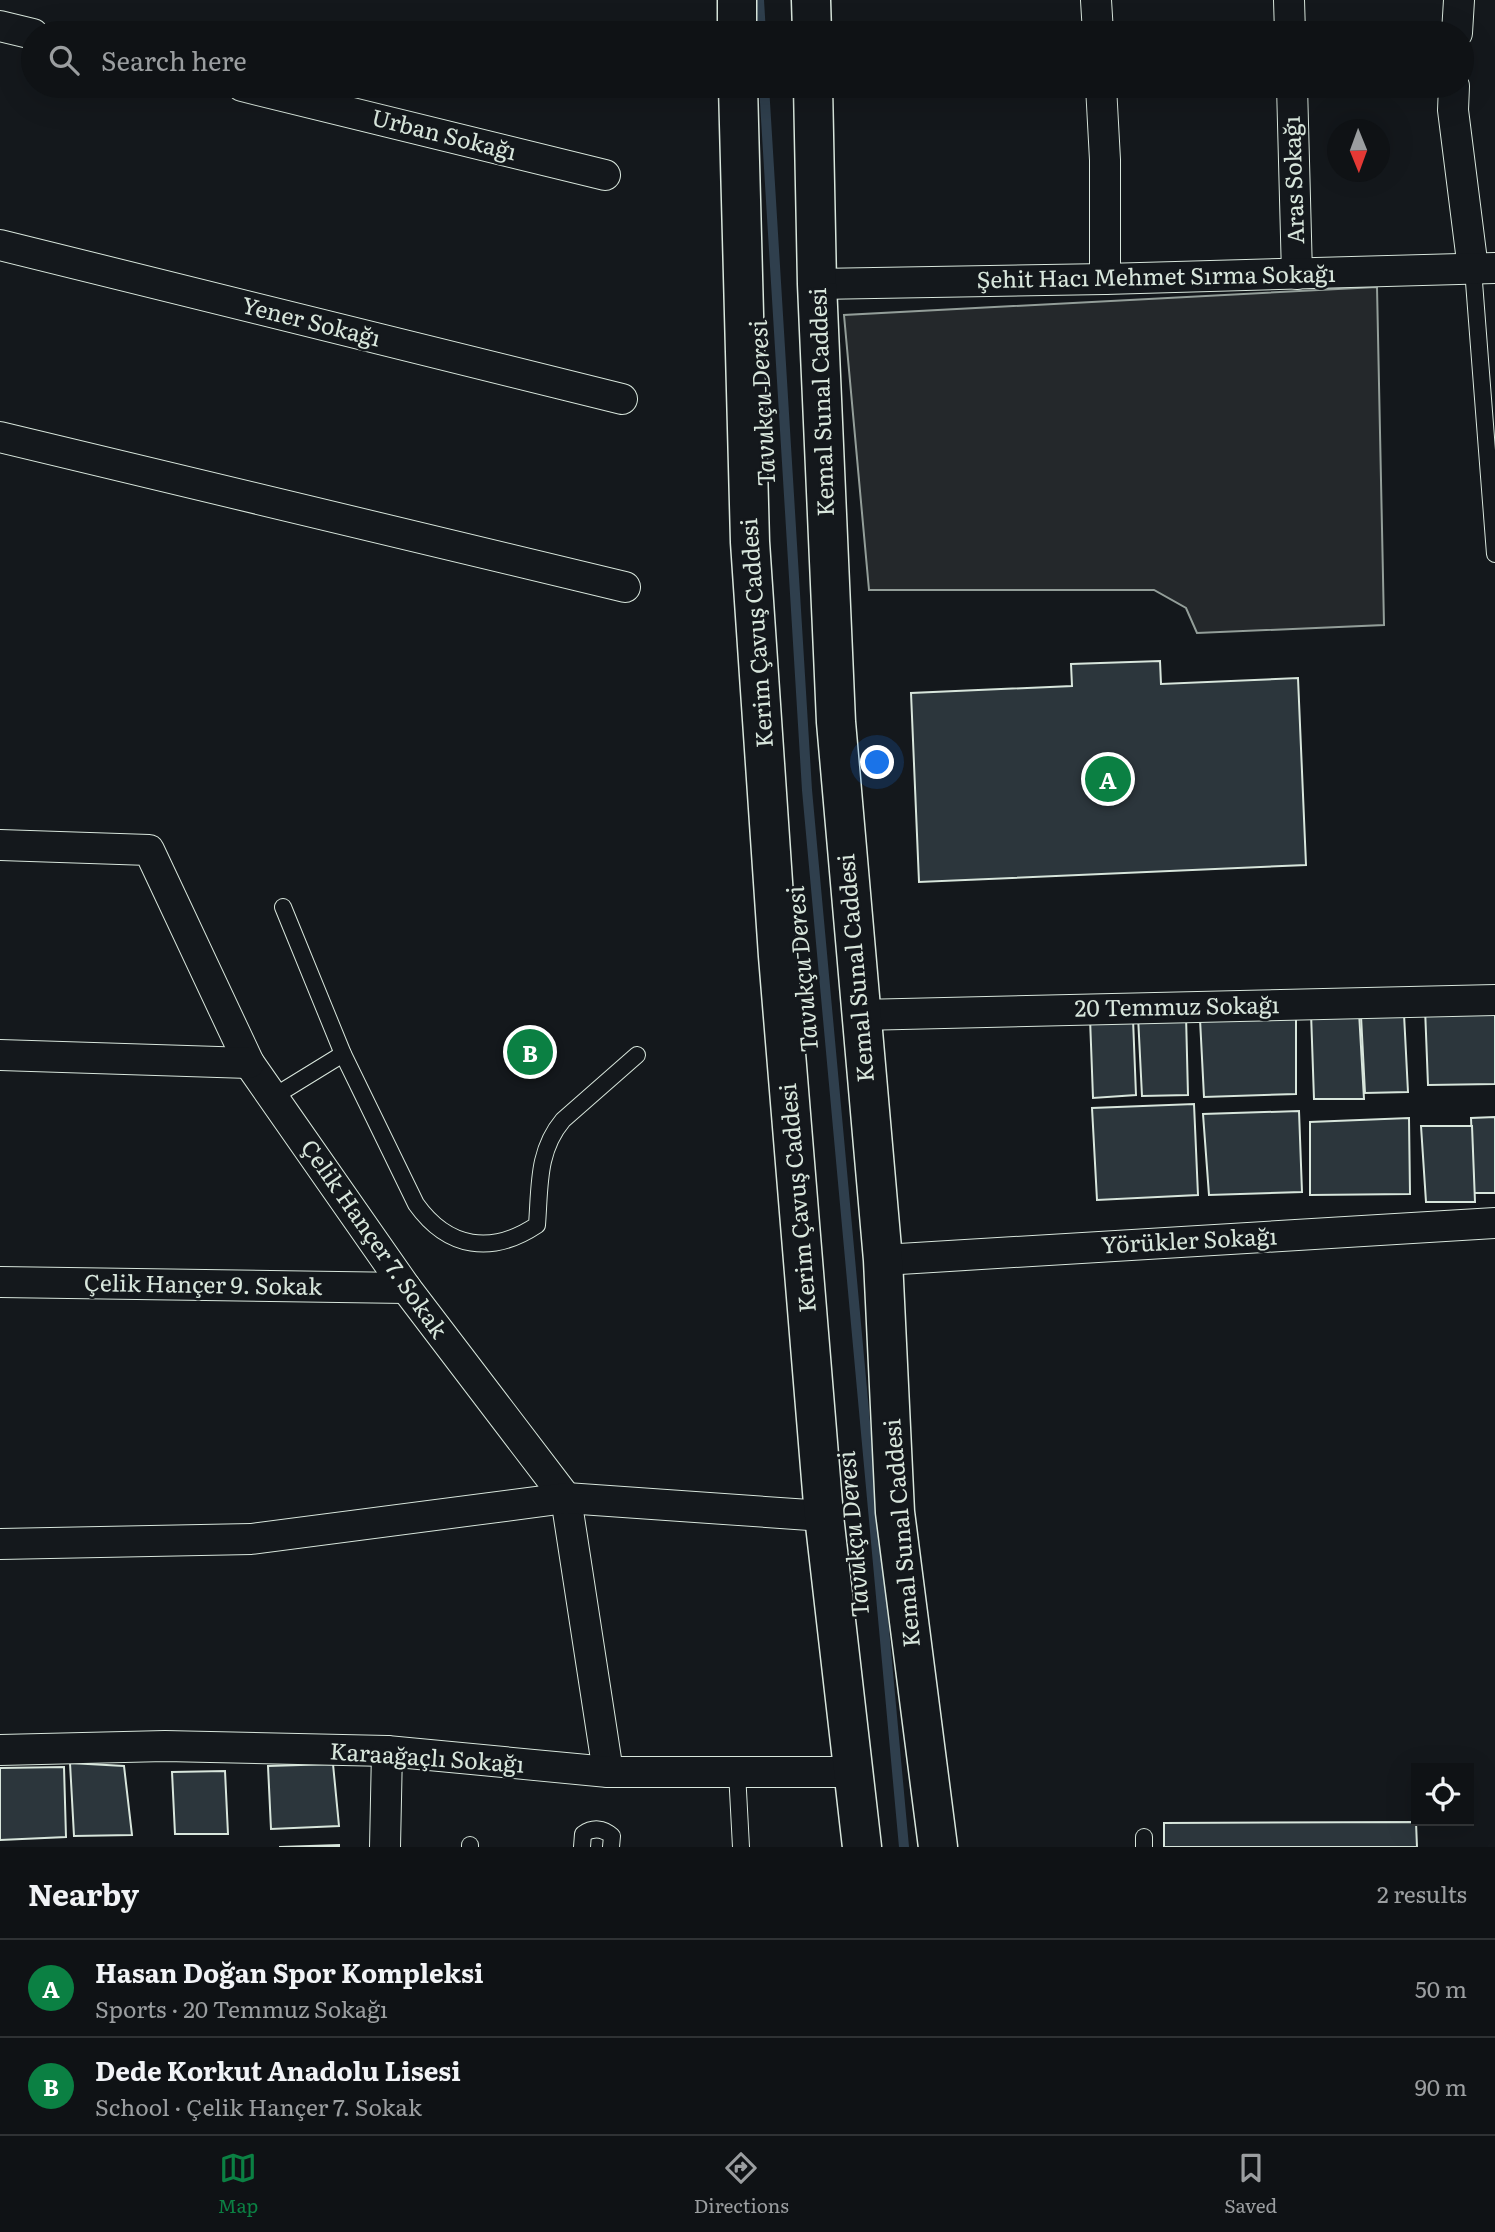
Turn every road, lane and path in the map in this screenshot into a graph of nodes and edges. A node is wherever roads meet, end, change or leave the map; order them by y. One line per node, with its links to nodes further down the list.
1 (737, 0): 6 (main road)
2 (811, 0): 7 (main road)
3 (1096, 0): 8 (street)
4 (1289, 0): 9 (street)
5 (1459, 0): 10 (street)
6 (737, 21)
7 (812, 21)
8 (1097, 21)
9 (1290, 21)
10 (1458, 21)
11 (0, 26): 12 (street)
12 (21, 31)
13 (291, 98): 19 (street, Urban Sokağı)
14 (738, 98): 43 (main road, Kerim Çavuş Caddesi)
15 (813, 98): 24 (main road, Kemal Sunal Caddesi)
16 (1102, 98): 23 (street)
17 (1292, 98): 22 (street, Aras Sokağı)
18 (1454, 98): 21 (street)
19 (605, 175)
20 (0, 245): 25 (street, Yener Sokağı)
21 (1484, 268): 22 (street, Şehit Hacı Mehmet Sırma Sokağı); 27 (lane)
22 (1297, 274): 23 (street, Şehit Hacı Mehmet Sırma Sokağı)
23 (1105, 279): 24 (street, Şehit Hacı Mehmet Sırma Sokağı)
24 (817, 284): 32 (main road, Kemal Sunal Caddesi)
25 (622, 399)
26 (0, 437): 28 (street)
27 (1495, 554)
28 (625, 587)
29 (0, 845): 36 (street, Çelik Hançer 7. Sokak)
30 (283, 907): 33 (lane)
31 (1495, 1000): 32 (street, 20 Temmuz Sokağı)
32 (860, 1015): 39 (main road, Kemal Sunal Caddesi)
33 (343, 1054): 35 (lane); 37 (lane)
34 (0, 1055): 36 (street)
35 (637, 1055)
36 (249, 1063): 37 (street, Çelik Hançer 7. Sokak)
37 (273, 1097): 41 (street, Çelik Hançer 7. Sokak)
38 (1495, 1223): 39 (street, Yörükler Sokağı)
39 (883, 1260): 55 (main road, Kemal Sunal Caddesi)
40 (0, 1282): 41 (street, Çelik Hançer 9. Sokak)
41 (405, 1288): 42 (street, Çelik Hançer 7. Sokak)
42 (566, 1498): 43 (street); 44 (street); 47 (street, Çelik Hançer 7. Sokak)
43 (824, 1516): 49 (main road, Kerim Çavuş Caddesi)
44 (0, 1544)
45 (0, 1751): 46 (street, Karaağaçlı Sokağı)
46 (387, 1751): 47 (street, Karaağaçlı Sokağı); 50 (street)
47 (608, 1772): 48 (street, Karaağaçlı Sokağı)
48 (737, 1772): 49 (street, Karaağaçlı Sokağı); 53 (lane)
49 (854, 1772): 54 (main road, Kerim Çavuş Caddesi)
50 (385, 1847)
51 (582, 1847): 52 (lane)
52 (611, 1847)
53 (741, 1847)
54 (862, 1847)
55 (938, 1847)

